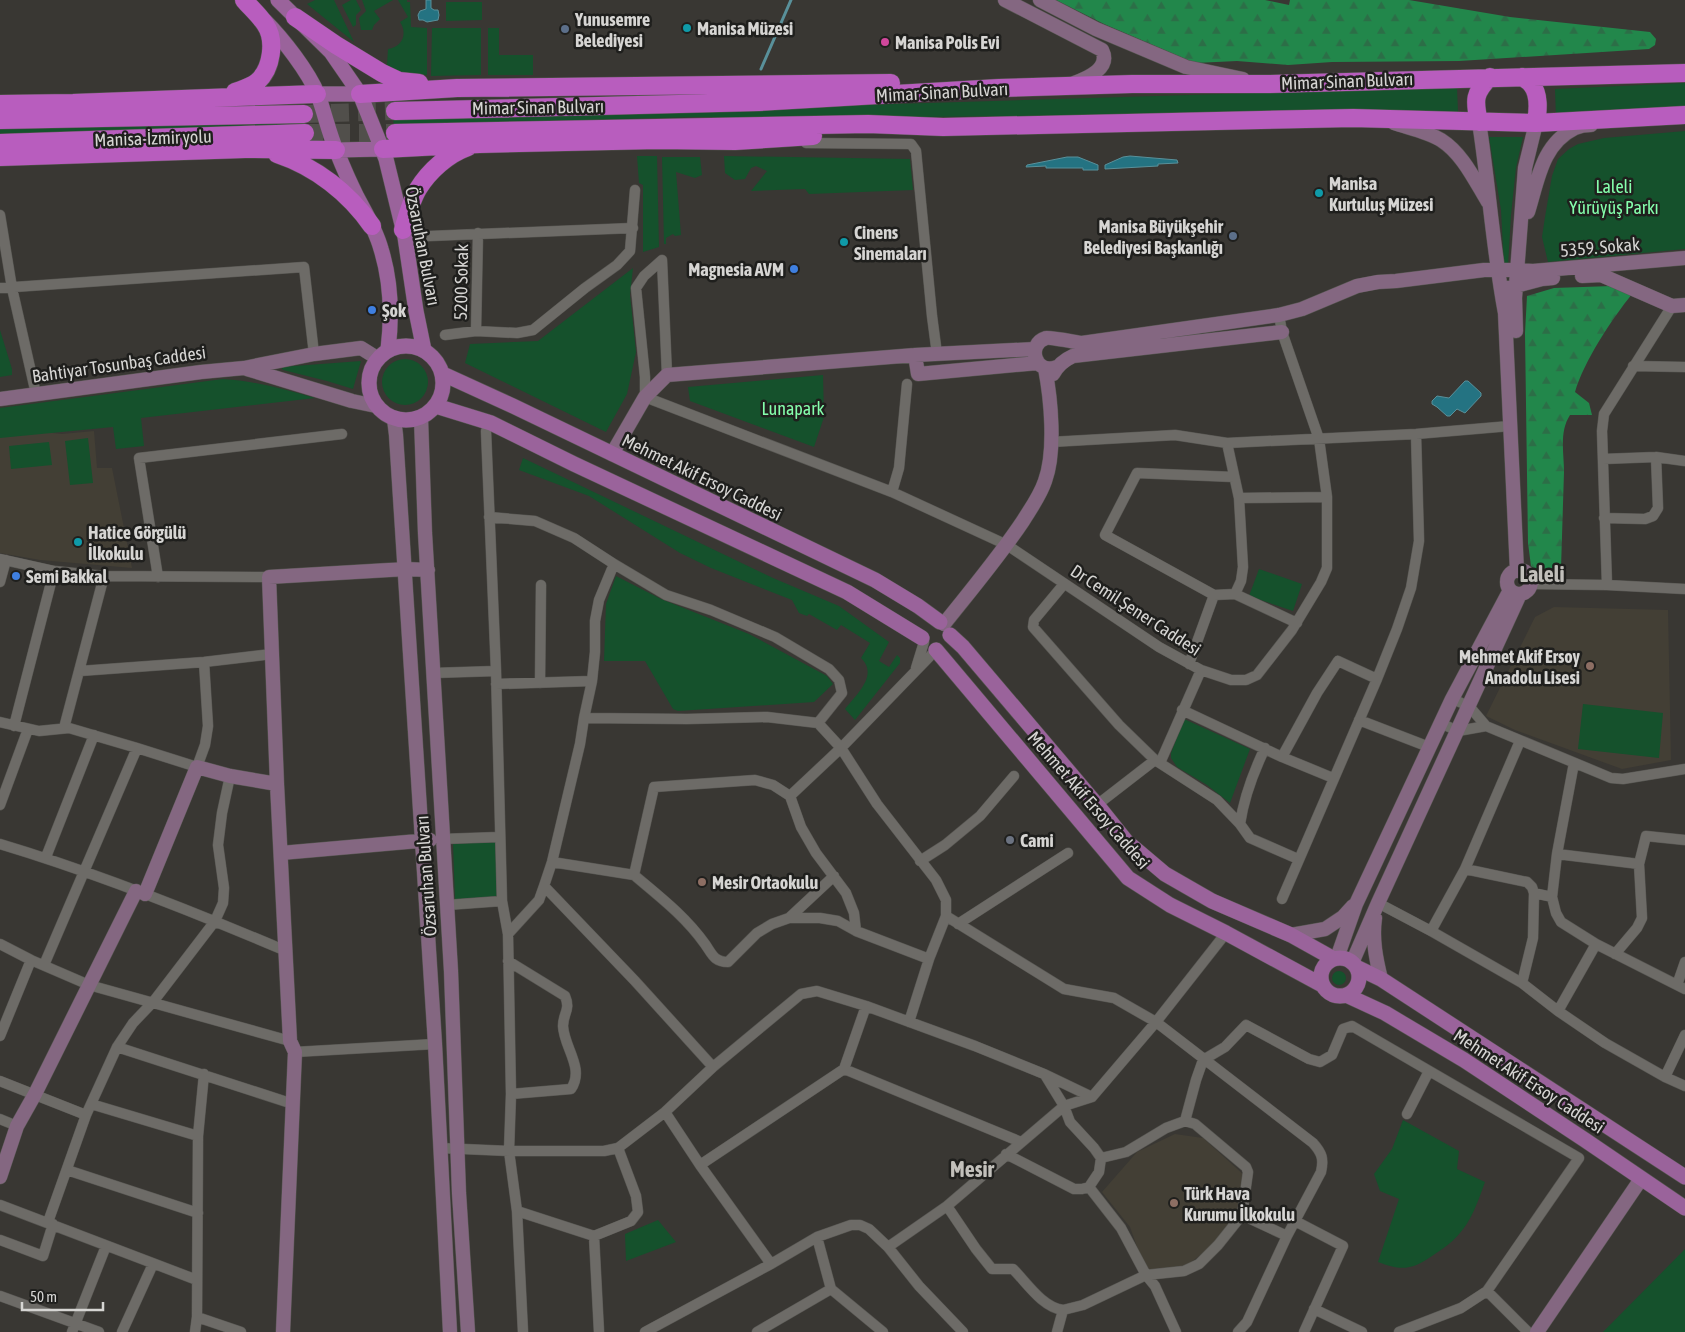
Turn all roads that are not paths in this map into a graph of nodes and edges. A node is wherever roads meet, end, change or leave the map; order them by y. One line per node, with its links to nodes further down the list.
1 (244, 0): 13 (main road); 15 (highway)
2 (278, 0): 5 (main road, Özsaruhan Bulvarı)
3 (1005, 0): 10 (street)
4 (1040, 0): 9 (street)
5 (295, 17): 11 (highway); 14 (main road, Özsaruhan Bulvarı)
6 (1685, 72): 8 (highway)
7 (1490, 77): 8 (highway); 9 (highway, Mimar Sinan Bulvarı); 23 (highway)
8 (1522, 77): 24 (highway)
9 (1268, 84): 10 (highway, Mimar Sinan Bulvarı)
10 (1062, 87): 12 (highway, Mimar Sinan Bulvarı)
11 (457, 88): 12 (highway); 14 (highway)
12 (999, 88): 17 (highway, Mimar Sinan Bulvarı)
13 (309, 94): 14 (main road); 15 (highway); 29 (highway); 33 (main road)
14 (360, 94): 32 (main road, Özsaruhan Bulvarı)
15 (222, 97): 16 (highway)
16 (0, 104)
17 (395, 111)
18 (304, 114): 22 (highway)
19 (1685, 115): 20 (highway)
20 (1631, 117): 24 (highway); 42 (street)
21 (1376, 119): 23 (highway, Mimar Sinan Bulvarı); 25 (highway, Mimar Sinan Bulvarı); 36 (street)
22 (0, 120)
23 (1479, 122): 24 (highway); 36 (street)
24 (1536, 123): 42 (street)
25 (943, 127): 26 (highway, Mimar Sinan Bulvarı); 27 (highway)
26 (395, 132)
27 (735, 141): 30 (highway); 60 (street)
28 (0, 142): 29 (highway, Manisa-İzmir yolu)
29 (306, 142): 31 (highway); 33 (highway)
30 (479, 144): 32 (highway); 40 (highway)
31 (245, 149): 34 (highway); 38 (highway)
32 (383, 149): 33 (main road); 40 (main road, Özsaruhan Bulvarı)
33 (336, 150): 38 (main road)
34 (0, 157)
35 (634, 190): 39 (street)
36 (1491, 206): 44 (street)
37 (0, 215): 48 (street)
38 (372, 226): 59 (main road)
39 (633, 228): 41 (street); 52 (street)
40 (404, 233): 41 (street); 57 (main road, Özsaruhan Bulvarı)
41 (478, 233): 52 (street, 5200 Sokak)
42 (1521, 237): 45 (street)
43 (1685, 258): 45 (street, 5359. Sokak)
44 (1499, 270): 45 (street, 5359. Sokak); 49 (street); 51 (street, 5359. Sokak)
45 (1517, 270): 46 (street)
46 (1516, 286): 49 (street); 50 (street); 99 (street)
47 (0, 288): 48 (street)
48 (12, 288): 58 (street); 69 (street)
49 (1501, 290): 76 (street)
50 (1678, 305): 63 (street)
51 (1278, 315): 53 (street, Dr Cemil Şener Caddesi); 55 (street, 5359. Sokak)
52 (476, 331): 54 (street)
53 (1282, 332): 62 (street); 80 (street, Dr Cemil Şener Caddesi)
54 (445, 335)
55 (1059, 341): 56 (street); 62 (street)
56 (1035, 349): 60 (street); 62 (street)
57 (424, 350): 59 (main road); 66 (main road)
58 (314, 354): 59 (street, Bahtiyar Tosunbaş Caddesi); 65 (street, Bahtiyar Tosunbaş Caddesi)
59 (383, 354): 72 (main road)
60 (937, 354): 61 (street)
61 (915, 355): 62 (street); 67 (street)
62 (1051, 365): 81 (street)
63 (1633, 366): 64 (street); 85 (street)
64 (1685, 367)
65 (244, 368): 69 (street, Bahtiyar Tosunbaş Caddesi); 72 (street, Bahtiyar Tosunbaş Caddesi)
66 (443, 374): 73 (main road); 83 (main road, Mehmet Akif Ersoy Caddesi)
67 (667, 375): 70 (street); 70 (street)
68 (907, 384): 88 (street)
69 (36, 394): 71 (street, Bahtiyar Tosunbaş Caddesi)
70 (645, 397): 83 (street); 88 (street, Dr Cemil Şener Caddesi)
71 (0, 399)
72 (376, 406): 75 (main road)
73 (436, 406): 74 (main road); 114 (main road, Mehmet Akif Ersoy Caddesi)
74 (421, 418): 75 (main road); 97 (street, Özsaruhan Bulvarı)
75 (394, 419): 96 (street, Özsaruhan Bulvarı)
76 (1510, 426): 79 (street); 99 (street)
77 (486, 431): 91 (street)
78 (342, 434): 101 (street)
79 (1416, 434): 80 (street); 122 (street)
80 (1319, 439): 82 (street); 89 (street, Dr Cemil Şener Caddesi)
81 (1051, 442): 82 (street); 93 (street)
82 (1227, 443): 87 (street)
83 (612, 454): 113 (main road, Mehmet Akif Ersoy Caddesi)
84 (1656, 457): 85 (street); 86 (street); 92 (street)
85 (1603, 459): 92 (street)
86 (1685, 461)
87 (1234, 477): 90 (street); 111 (street)
88 (892, 492): 93 (street, Dr Cemil Şener Caddesi)
89 (1327, 497): 90 (street); 112 (street, Dr Cemil Şener Caddesi)
90 (1239, 498): 110 (street)
91 (488, 517): 95 (street); 120 (street)
92 (1604, 518): 107 (street)
93 (1007, 545): 104 (street, Dr Cemil Şener Caddesi); 113 (street)
94 (3, 559): 98 (street); 103 (street)
95 (614, 564): 123 (street); 132 (street)
96 (406, 569): 97 (street); 102 (street); 161 (street, Özsaruhan Bulvarı)
97 (428, 570): 121 (street, Özsaruhan Bulvarı)
98 (54, 571): 100 (street); 134 (street)
99 (1520, 571): 105 (street); 109 (street)
100 (104, 576): 101 (street); 119 (street)
101 (158, 577): 102 (street)
102 (269, 577): 115 (street)
103 (0, 582)
104 (1064, 584): 117 (street, Dr Cemil Şener Caddesi); 146 (street)
105 (1531, 584): 107 (street); 109 (street)
106 (541, 585): 124 (street)
107 (1607, 585): 108 (street)
108 (1685, 589)
109 (1515, 592): 126 (street); 127 (street)
110 (1235, 594): 111 (street); 112 (street)
111 (1214, 595): 117 (street)
112 (1298, 623): 118 (street, Dr Cemil Şener Caddesi)
113 (945, 627): 114 (main road); 114 (main road); 156 (main road, Mehmet Akif Ersoy Caddesi)
114 (927, 643): 143 (street); 190 (main road, Mehmet Akif Ersoy Caddesi)
115 (272, 654): 116 (street); 153 (street)
116 (204, 662): 119 (street); 148 (street)
117 (1189, 664): 118 (street, Dr Cemil Şener Caddesi)
118 (1201, 670): 128 (street)
119 (80, 671): 136 (street)
120 (496, 671): 121 (street); 125 (street)
121 (433, 673): 159 (street, Özsaruhan Bulvarı)
122 (1377, 679): 130 (street); 145 (street)
123 (592, 681): 124 (street); 129 (street)
124 (540, 683): 125 (street)
125 (496, 684): 158 (street)
126 (1452, 699): 127 (street); 133 (street)
127 (1469, 706): 135 (street); 138 (street)
128 (1182, 710): 144 (street); 146 (street)
129 (584, 718): 132 (street); 169 (street)
130 (1359, 720): 141 (street); 152 (street)
131 (0, 722): 134 (street)
132 (818, 723): 143 (street)
133 (1440, 723): 138 (street); 141 (street)
134 (14, 726): 137 (street)
135 (1486, 726): 138 (street); 140 (street)
136 (64, 728): 137 (street); 139 (street)
137 (28, 729): 155 (street)
138 (1458, 731): 181 (street)
139 (94, 735): 142 (street); 166 (street)
140 (1520, 741): 147 (street); 171 (street)
141 (1429, 747): 182 (street)
142 (138, 748): 148 (street); 172 (street)
143 (840, 748): 154 (street); 168 (street)
144 (1265, 748): 145 (street); 157 (street)
145 (1282, 757): 152 (street)
146 (1157, 762): 156 (street); 157 (street)
147 (1574, 763): 149 (street); 165 (street)
148 (197, 767): 150 (street); 176 (street)
149 (1685, 769)
150 (230, 776): 153 (street); 186 (street)
151 (1014, 776): 168 (street)
152 (1333, 778): 167 (street)
153 (277, 784): 163 (street)
154 (790, 796): 173 (street); 174 (street)
155 (0, 805)
156 (1098, 806): 192 (main road, Mehmet Akif Ersoy Caddesi)
157 (1240, 824): 167 (street)
158 (499, 837): 159 (street); 180 (street)
159 (442, 839): 161 (street); 183 (street, Özsaruhan Bulvarı)
160 (1685, 840): 170 (street)
161 (421, 841): 163 (street); 217 (street, Özsaruhan Bulvarı)
162 (0, 844): 166 (street)
163 (281, 852): 195 (street)
164 (1068, 853): 187 (street)
165 (1557, 854): 170 (street); 178 (street)
166 (46, 858): 172 (street)
167 (1298, 859): 179 (street)
168 (920, 861): 184 (street)
169 (552, 862): 173 (street); 175 (street)
170 (1639, 864): 196 (street)
171 (1465, 869): 177 (street); 188 (street)
172 (84, 870): 176 (street); 202 (street)
173 (634, 875): 185 (street)
174 (834, 876): 185 (street); 189 (street)
175 (544, 886): 191 (street); 221 (street)
176 (141, 892): 186 (street); 206 (street)
177 (1534, 893): 178 (street); 205 (street)
178 (1552, 897): 194 (street)
179 (1282, 899)
180 (502, 901): 183 (street); 191 (street)
181 (1378, 903): 188 (street); 203 (street); 204 (street)
182 (1356, 904): 192 (street); 198 (street)
183 (447, 905): 245 (street, Özsaruhan Bulvarı)
184 (946, 916): 187 (street); 197 (street)
185 (789, 918): 189 (street)
186 (215, 921): 195 (street); 210 (street)
187 (958, 924): 214 (street)
188 (1431, 930): 205 (street)
189 (856, 931): 197 (street)
190 (1226, 932): 207 (main road, Mehmet Akif Ersoy Caddesi); 214 (street)
191 (508, 934): 200 (street)
192 (1291, 935): 198 (main road, Mehmet Akif Ersoy Caddesi)
193 (0, 944): 199 (street)
194 (1596, 944): 196 (street); 212 (street)
195 (286, 951): 218 (street)
196 (1615, 954): 208 (street)
197 (929, 959): 213 (street)
198 (1336, 959): 203 (main road); 207 (main road)
199 (31, 960): 202 (street); 216 (street)
200 (508, 961): 230 (street); 230 (street)
201 (1685, 962): 208 (street)
202 (44, 964): 206 (street)
203 (1354, 965): 204 (main road, Mehmet Akif Ersoy Caddesi); 209 (main road)
204 (1381, 979): 252 (main road, Mehmet Akif Ersoy Caddesi)
205 (1522, 983): 212 (street)
206 (89, 985): 210 (street); 229 (street)
207 (1322, 985): 209 (main road)
208 (1681, 987)
209 (1346, 995): 253 (main road, Mehmet Akif Ersoy Caddesi)
210 (153, 1002): 218 (street); 219 (street)
211 (866, 1006): 213 (street); 221 (street); 222 (street)
212 (1558, 1012): 226 (street)
213 (909, 1022): 225 (street)
214 (1156, 1022): 220 (street); 231 (street)
215 (1685, 1035): 226 (street)
216 (0, 1036)
217 (435, 1044): 218 (street); 243 (street, Özsaruhan Bulvarı)
218 (293, 1046): 233 (street)
219 (117, 1047): 224 (street); 232 (street)
220 (1203, 1060): 223 (street); 239 (street); 261 (street)
221 (713, 1067): 235 (street)
222 (844, 1069): 242 (street); 249 (street)
223 (1429, 1071): 236 (street); 274 (street)
224 (204, 1074): 233 (street); 241 (street)
225 (1044, 1074): 231 (street); 234 (street)
226 (1665, 1077): 228 (street)
227 (0, 1081): 229 (street)
228 (1685, 1086)
229 (36, 1094): 237 (street); 240 (street)
230 (511, 1094): 246 (street)
231 (1092, 1097): 234 (street)
232 (91, 1104): 237 (street); 241 (street)
233 (293, 1104): 284 (street)
234 (1064, 1106): 242 (street); 248 (street)
235 (665, 1112): 244 (street); 249 (street)
236 (1407, 1114)
237 (86, 1115): 250 (street)
238 (0, 1119): 240 (street)
239 (1186, 1121): 248 (street); 260 (street)
240 (17, 1126): 251 (street)
241 (198, 1136): 259 (street)
242 (1021, 1142): 247 (street)
243 (440, 1148): 245 (street); 285 (street, Özsaruhan Bulvarı)
244 (618, 1148): 246 (street); 263 (street)
245 (457, 1149): 246 (street); 286 (street, Özsaruhan Bulvarı)
246 (509, 1151): 258 (street)
247 (1006, 1154): 254 (street); 256 (street)
248 (1101, 1158): 254 (street)
249 (700, 1165): 270 (street)
250 (67, 1170): 259 (street); 262 (street)
251 (0, 1177)
252 (1685, 1177)
253 (1641, 1179): 257 (main road, Mehmet Akif Ersoy Caddesi); 300 (street)
254 (1089, 1187): 271 (street)
255 (0, 1205): 262 (street)
256 (947, 1206): 268 (street); 277 (street)
257 (1685, 1208)
258 (517, 1212): 263 (street); 287 (street)
259 (198, 1213): 272 (street)
260 (1242, 1215): 264 (street); 271 (street)
261 (1294, 1221): 264 (street); 276 (street)
262 (50, 1223): 266 (street); 267 (street)
263 (594, 1236): 288 (street)
264 (1287, 1236): 295 (street)
265 (817, 1237): 268 (street); 270 (street); 273 (street)
266 (0, 1240)
267 (106, 1246): 269 (street); 279 (street)
268 (888, 1247): 292 (street)
269 (153, 1264): 272 (street); 281 (street)
270 (771, 1264): 289 (street)
271 (1146, 1275): 277 (street); 294 (street)
272 (197, 1280): 278 (street)
273 (831, 1289): 290 (street); 291 (street)
274 (1487, 1291): 298 (street); 299 (street)
275 (0, 1296): 279 (street)
276 (1314, 1309): 296 (street); 297 (street)
277 (1063, 1310): 293 (street)
278 (197, 1317): 282 (street); 283 (street)
279 (74, 1328): 280 (street)
280 (99, 1332)
281 (122, 1332)
282 (195, 1332)
283 (241, 1332)
284 (284, 1332)
285 (450, 1332)
286 (468, 1332)
287 (523, 1332)
288 (599, 1332)
289 (645, 1332)
290 (758, 1332)
291 (883, 1332)
292 (964, 1332)
293 (1057, 1332)
294 (1176, 1332)
295 (1238, 1332)
296 (1304, 1332)
297 (1362, 1332)
298 (1399, 1332)
299 (1528, 1332)
300 (1538, 1332)

